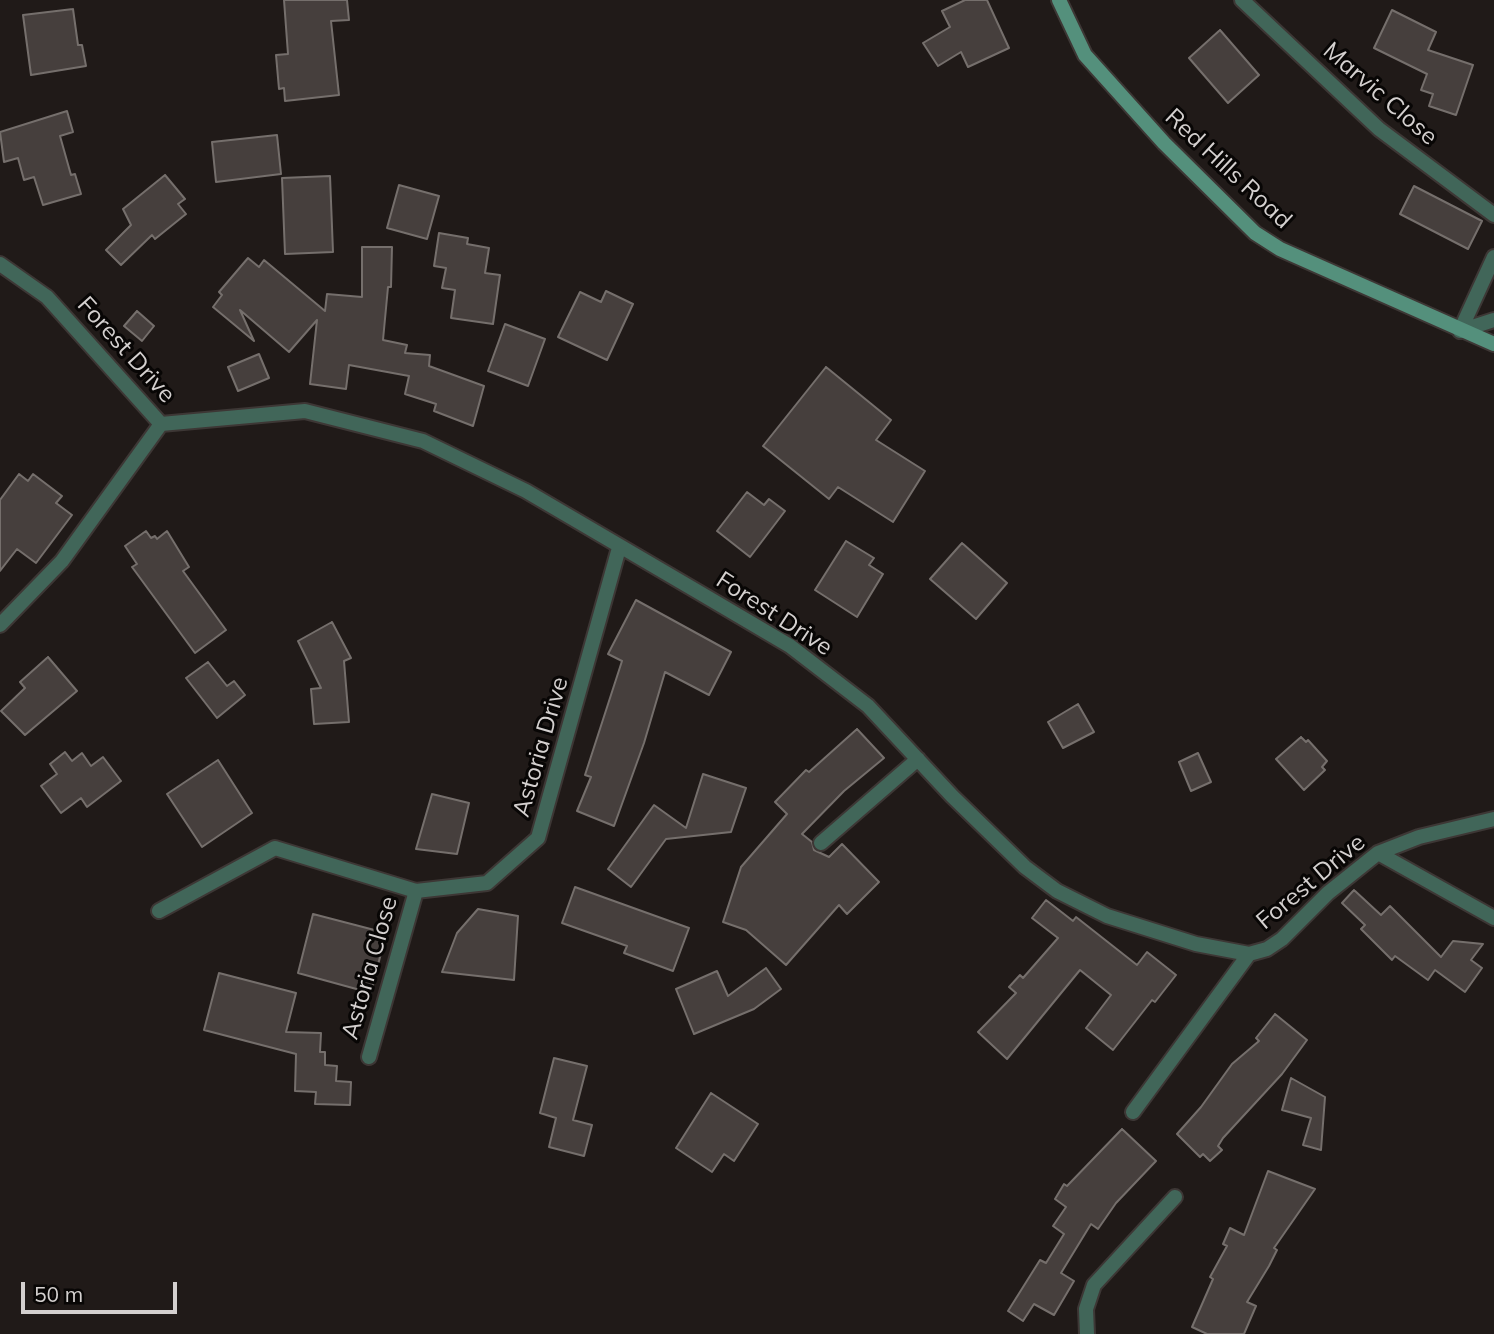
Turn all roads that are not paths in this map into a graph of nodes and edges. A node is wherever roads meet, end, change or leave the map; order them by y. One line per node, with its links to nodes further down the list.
1 (1059, 0): 7 (main road, Red Hills Road)
2 (1242, 0): 3 (street, Marvic Close)
3 (1494, 215)
4 (1494, 257): 7 (street)
5 (0, 264): 9 (street, Forest Drive)
6 (1494, 320): 7 (street)
7 (1460, 331): 8 (main road, Red Hills Road)
8 (1494, 344)
9 (161, 424): 10 (street, Forest Drive); 11 (street)
10 (619, 548): 12 (street, Forest Drive); 16 (street, Astoria Drive)
11 (0, 625)
12 (918, 759): 14 (street); 19 (street, Forest Drive)
13 (1494, 818): 15 (street, Forest Drive)
14 (821, 843)
15 (1378, 853): 18 (street); 19 (street, Forest Drive)
16 (416, 891): 17 (street, Astoria Drive); 20 (street, Astoria Close)
17 (159, 911)
18 (1494, 918)
19 (1250, 954): 21 (street)
20 (369, 1058)
21 (1133, 1112)
22 (1175, 1196): 23 (street)
23 (1087, 1334)

